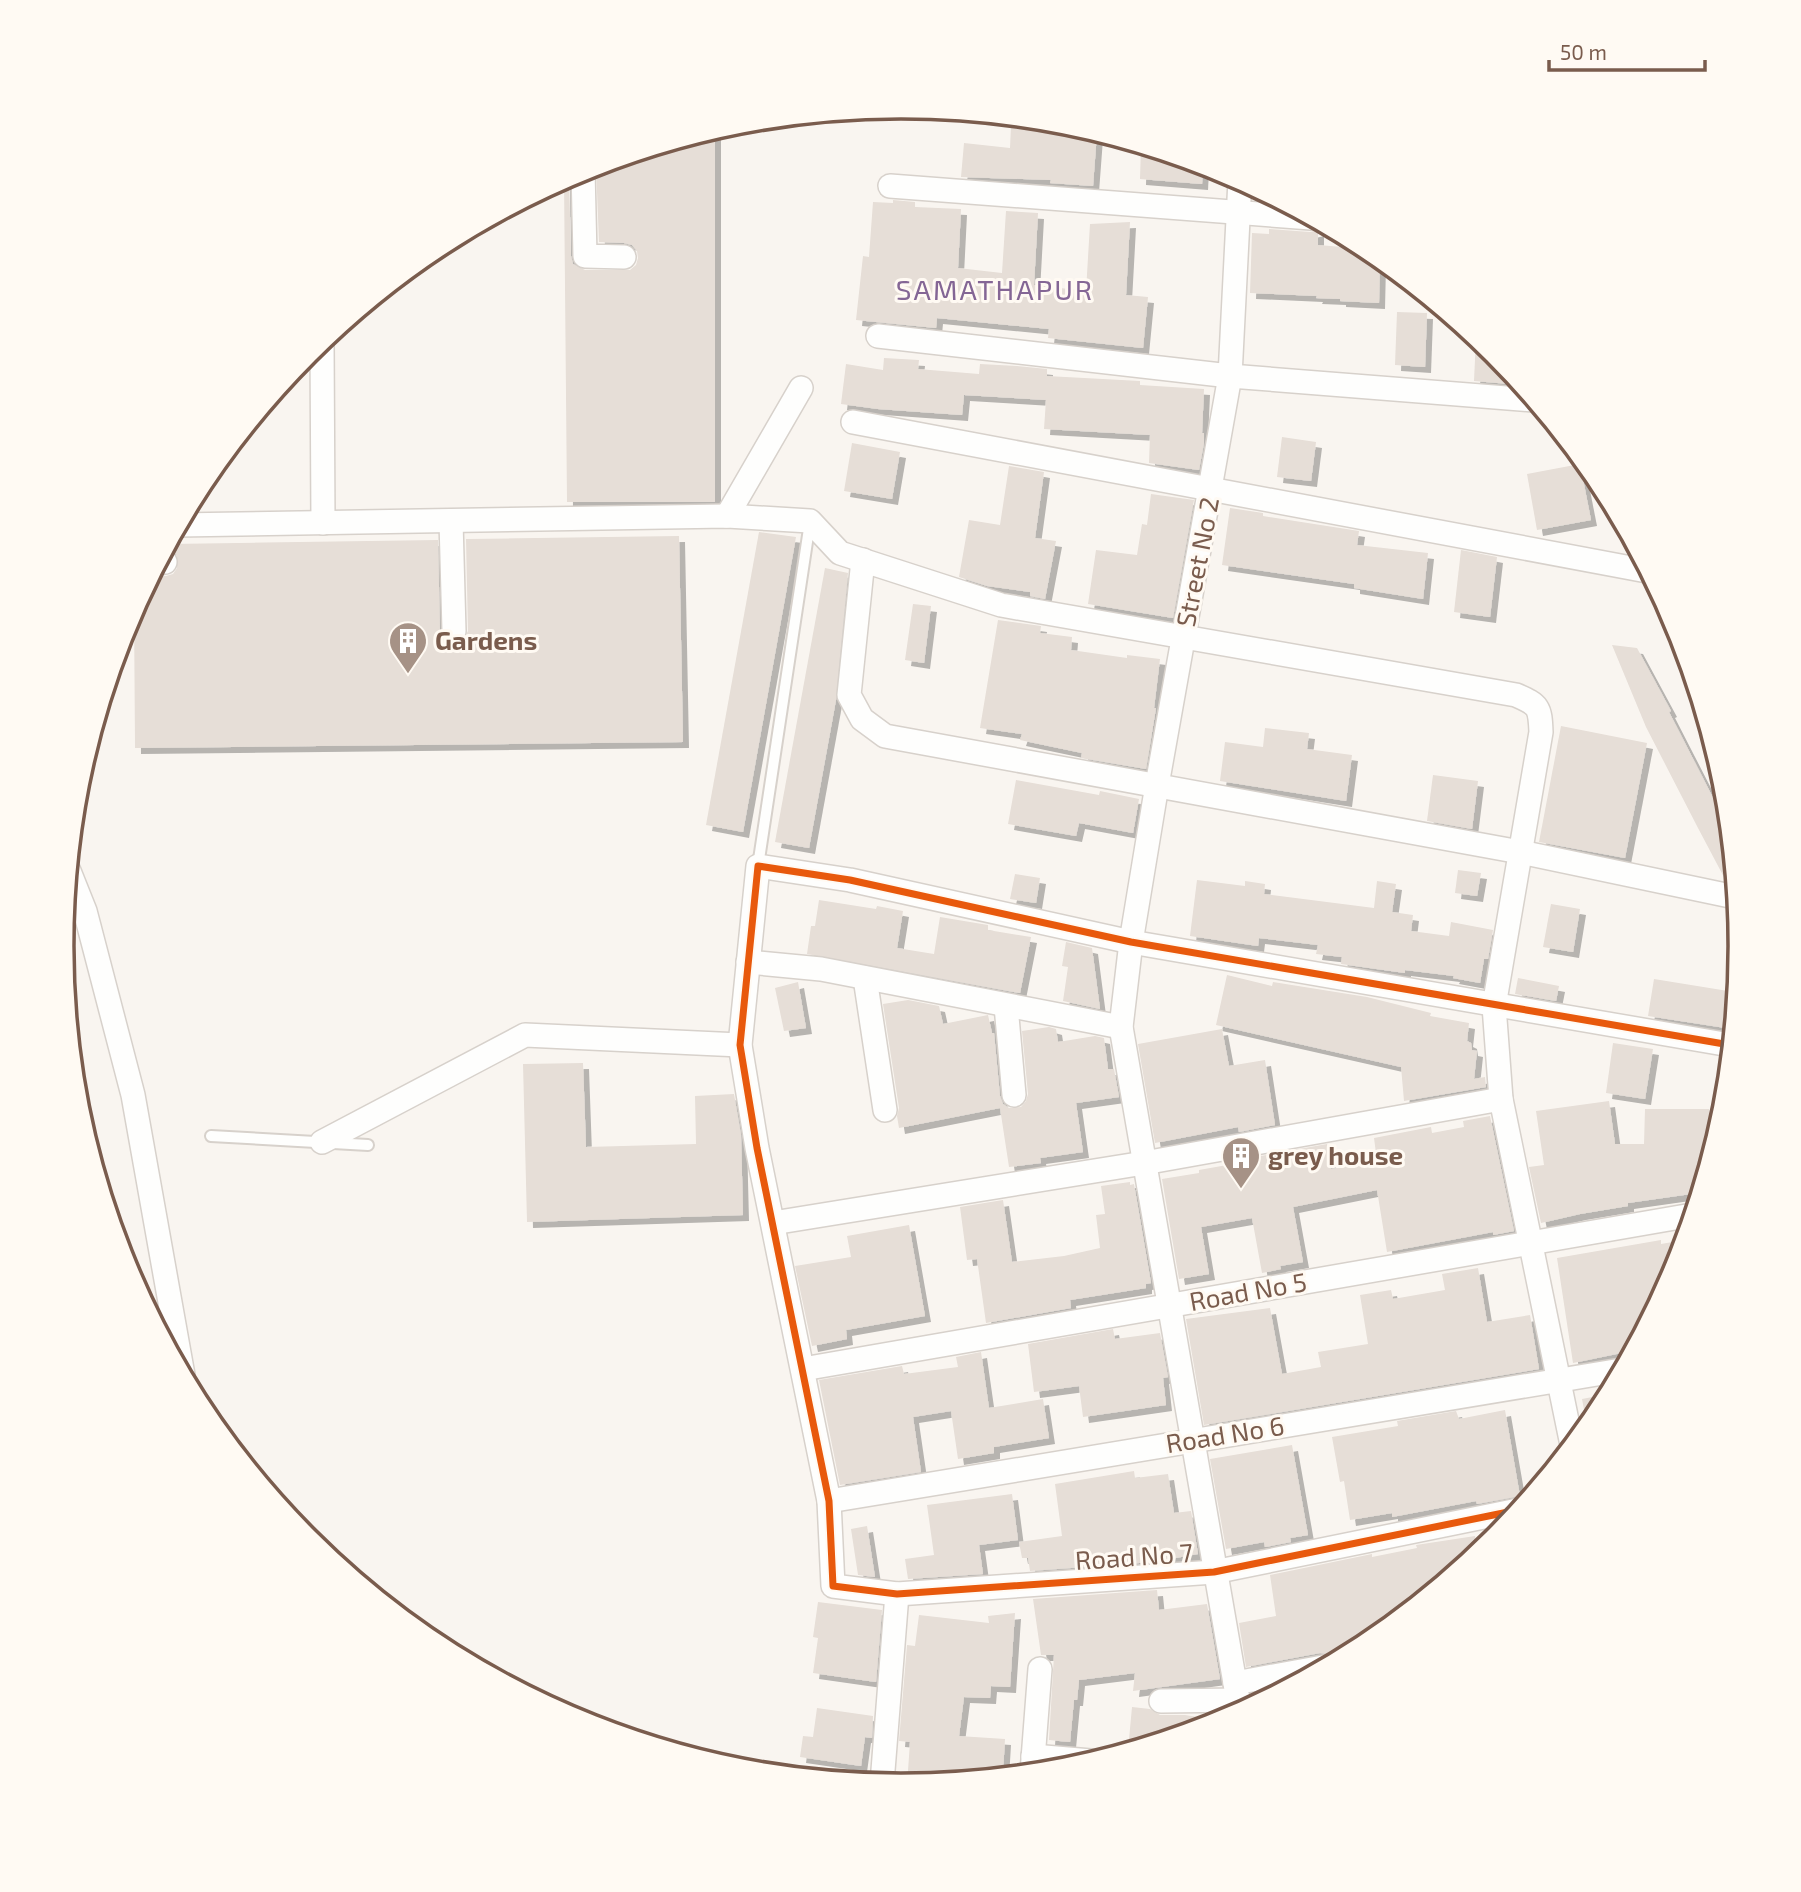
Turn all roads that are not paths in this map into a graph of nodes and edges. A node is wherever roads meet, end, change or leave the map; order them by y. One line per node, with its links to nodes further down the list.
1 (583, 182): 6 (street)
2 (890, 186): 4 (street)
3 (1239, 192): 4 (street, Street No 2)
4 (1238, 213): 5 (street); 9 (street, Street No 2)
5 (1289, 216)
6 (624, 257)
7 (878, 337): 9 (street)
8 (322, 355): 17 (street)
9 (1230, 376): 11 (street); 13 (street, Street No 2)
10 (801, 388): 14 (street)
11 (1520, 399)
12 (853, 422): 13 (street)
13 (1211, 489): 20 (street); 22 (street, Street No 2)
14 (727, 516): 15 (street); 16 (street)
15 (451, 521): 17 (street); 21 (street)
16 (810, 521): 19 (street); 25 (lane)
17 (323, 523): 18 (street)
18 (189, 525)
19 (863, 560): 22 (street); 23 (street)
20 (1636, 569)
21 (454, 631)
22 (1184, 636): 23 (street, Street No 2); 24 (street)
23 (1157, 785): 24 (street); 28 (street, Street No 2)
24 (1520, 852): 27 (street); 32 (street)
25 (758, 866): 28 (street); 29 (street)
26 (76, 887): 47 (street)
27 (1726, 895)
28 (1131, 942): 32 (street); 33 (street, Street No 2)
29 (748, 962): 30 (street); 35 (street)
30 (865, 978): 31 (street); 38 (street)
31 (1006, 1006): 33 (street); 36 (street)
32 (1494, 1006): 34 (street); 37 (street)
33 (1121, 1027): 42 (street, Street No 2)
34 (1721, 1044)
35 (740, 1045): 40 (street); 44 (street)
36 (1014, 1095)
37 (1501, 1099): 42 (street); 45 (street)
38 (885, 1110)
39 (211, 1136): 40 (lane)
40 (322, 1142): 41 (lane)
41 (368, 1145)
42 (1144, 1163): 44 (street); 46 (street, Street No 2)
43 (1682, 1217): 45 (street, Road No 5)
44 (773, 1223): 48 (street)
45 (1531, 1243): 46 (street, Road No 5); 50 (street)
46 (1168, 1306): 48 (street, Road No 5); 52 (street, Street No 2)
47 (178, 1348)
48 (803, 1368): 53 (street)
49 (1609, 1372): 50 (street, Road No 6)
50 (1560, 1379): 51 (street); 52 (street, Road No 6)
51 (1570, 1431)
52 (1192, 1441): 53 (street, Road No 6); 55 (street, Street No 2)
53 (829, 1501): 56 (street, Road No 7)
54 (1501, 1513): 55 (street, Road No 7)
55 (1214, 1572): 56 (street, Road No 7); 59 (street, Street No 2)
56 (897, 1594): 62 (street)
57 (1040, 1669): 61 (street)
58 (1267, 1687): 59 (street)
59 (1238, 1698): 60 (street)
60 (1161, 1701)
61 (1032, 1762)
62 (883, 1772)

